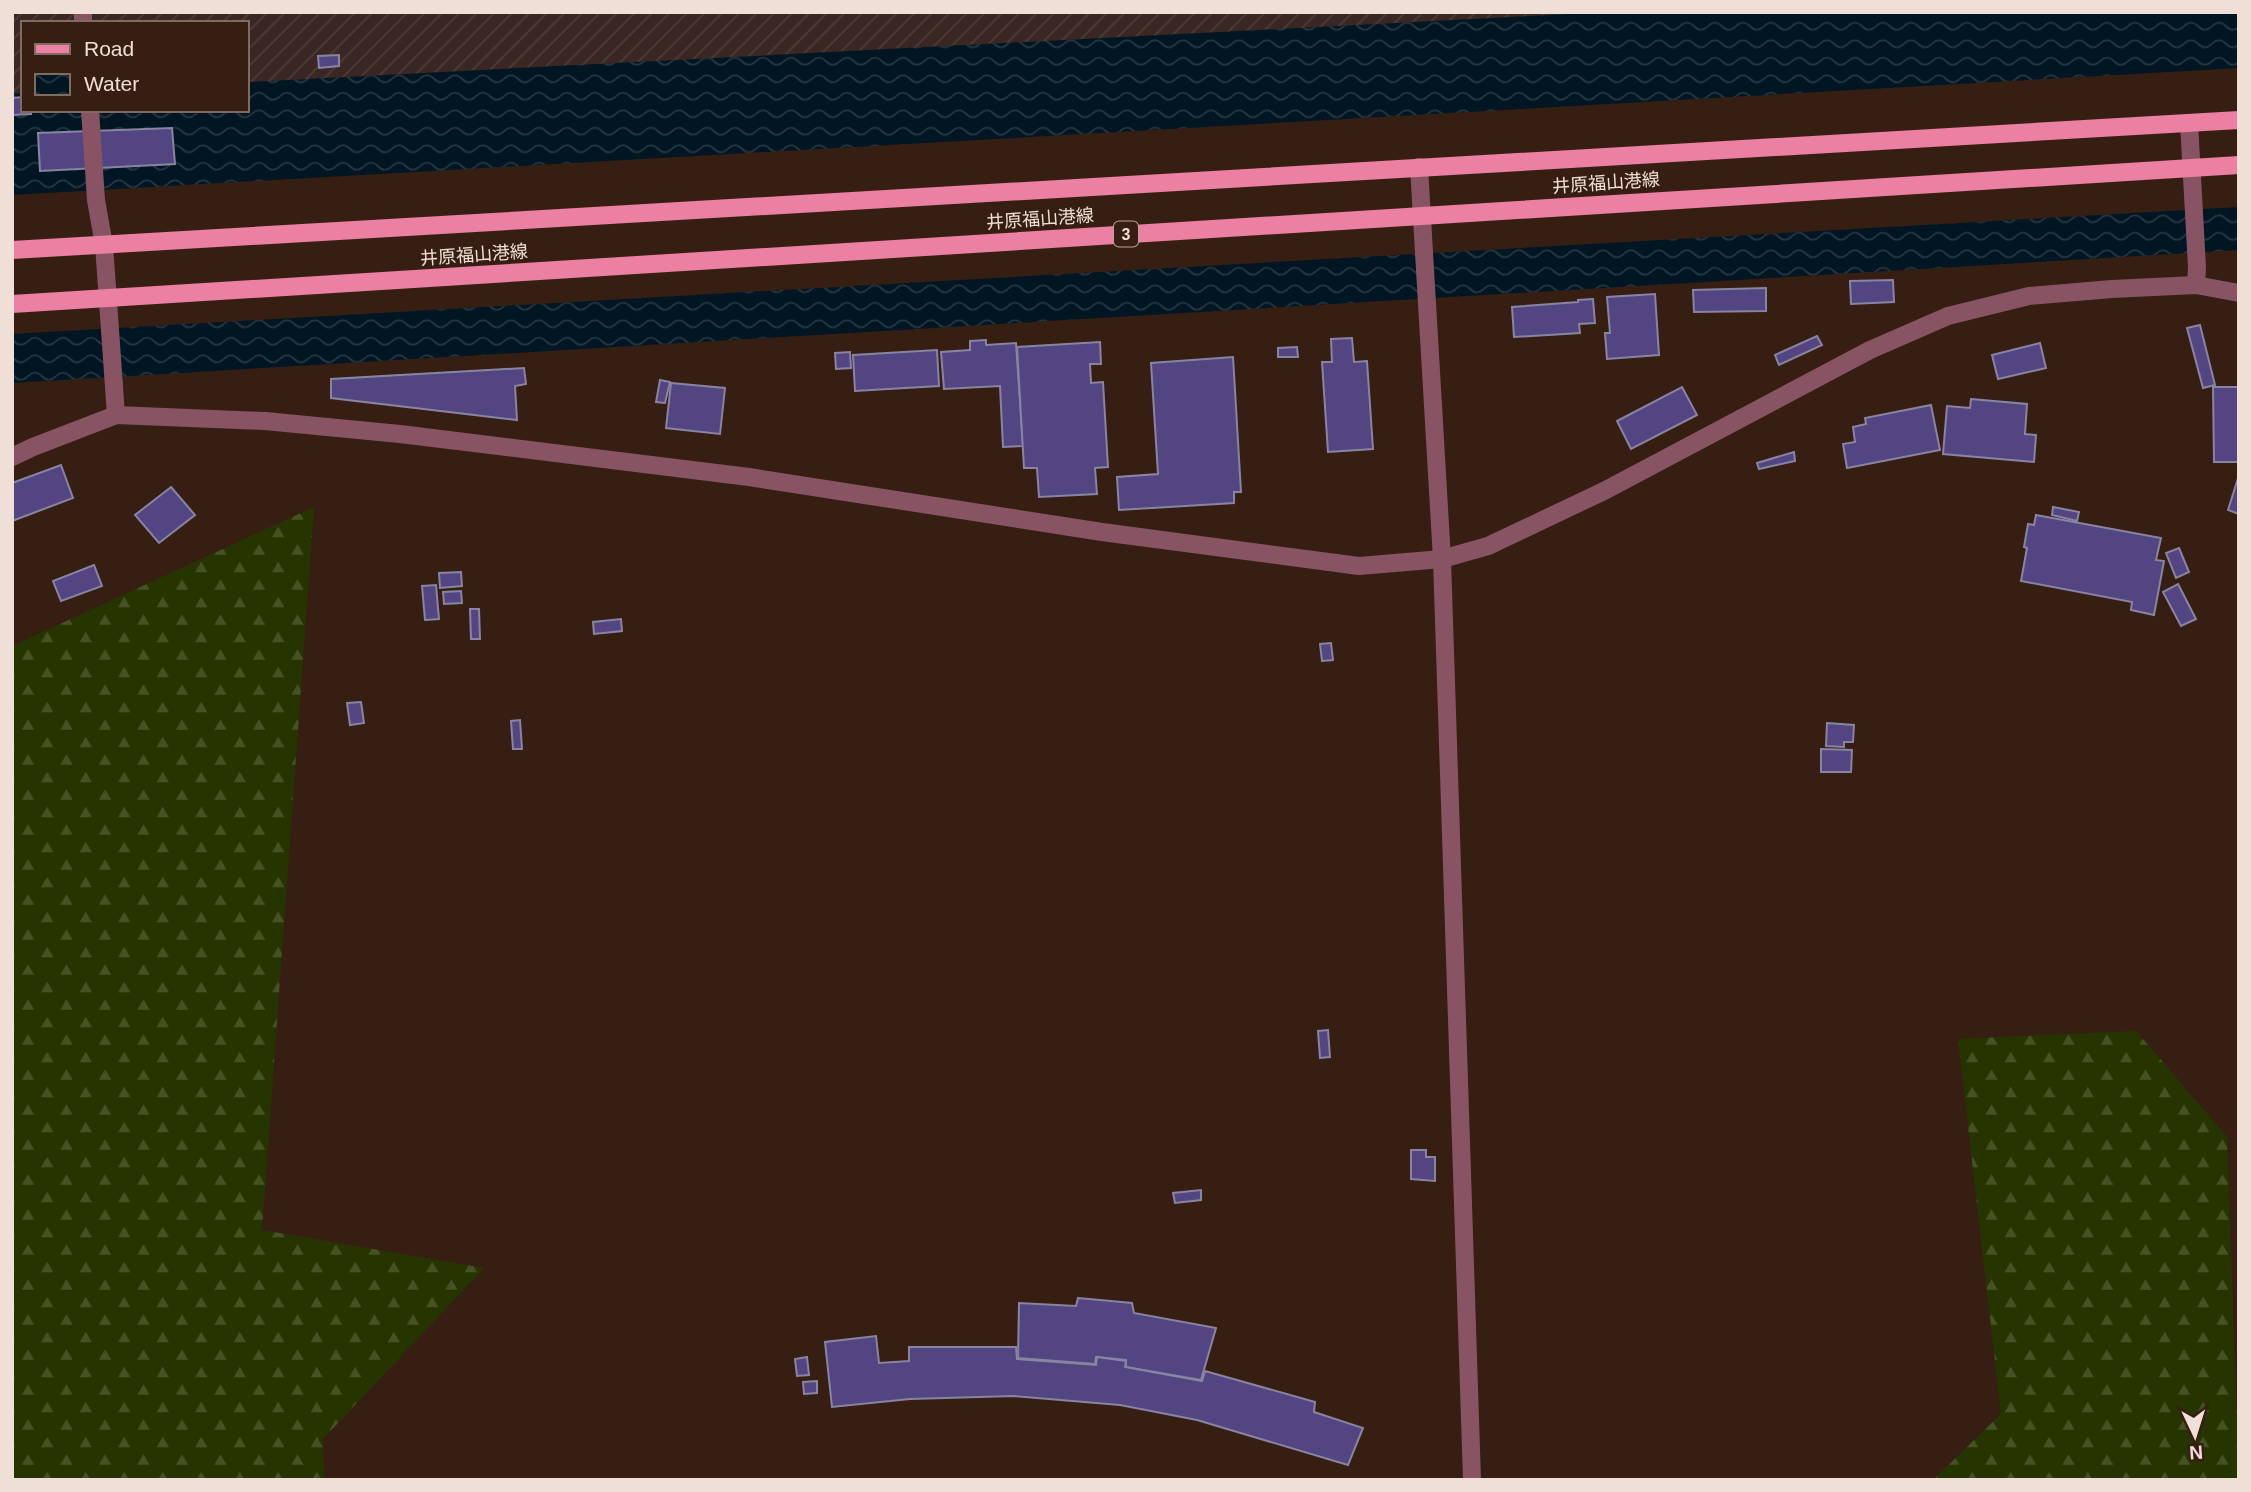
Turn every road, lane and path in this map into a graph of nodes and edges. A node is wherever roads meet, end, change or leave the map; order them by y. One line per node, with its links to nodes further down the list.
1 (90, 112): 8 (street)
2 (2239, 120): 3 (main road, 井原福山港線)
3 (2189, 123): 5 (main road, 井原福山港線); 6 (street)
4 (2239, 164): 6 (main road, 井原福山港線 / 3)
5 (1419, 167): 7 (street); 8 (main road, 井原福山港線)
6 (2192, 167): 7 (main road, 井原福山港線 / 3); 10 (street)
7 (1423, 215): 13 (main road, 井原福山港線 / 3); 16 (street)
8 (104, 245): 9 (main road, 井原福山港線); 13 (street)
9 (12, 250)
10 (2196, 276): 11 (street); 16 (street)
11 (2239, 293)
12 (12, 304): 13 (main road, 井原福山港線 / 3)
13 (107, 308): 14 (street)
14 (116, 415): 15 (street); 16 (street)
15 (12, 457)
16 (1442, 559): 17 (street)
17 (1472, 1480)

